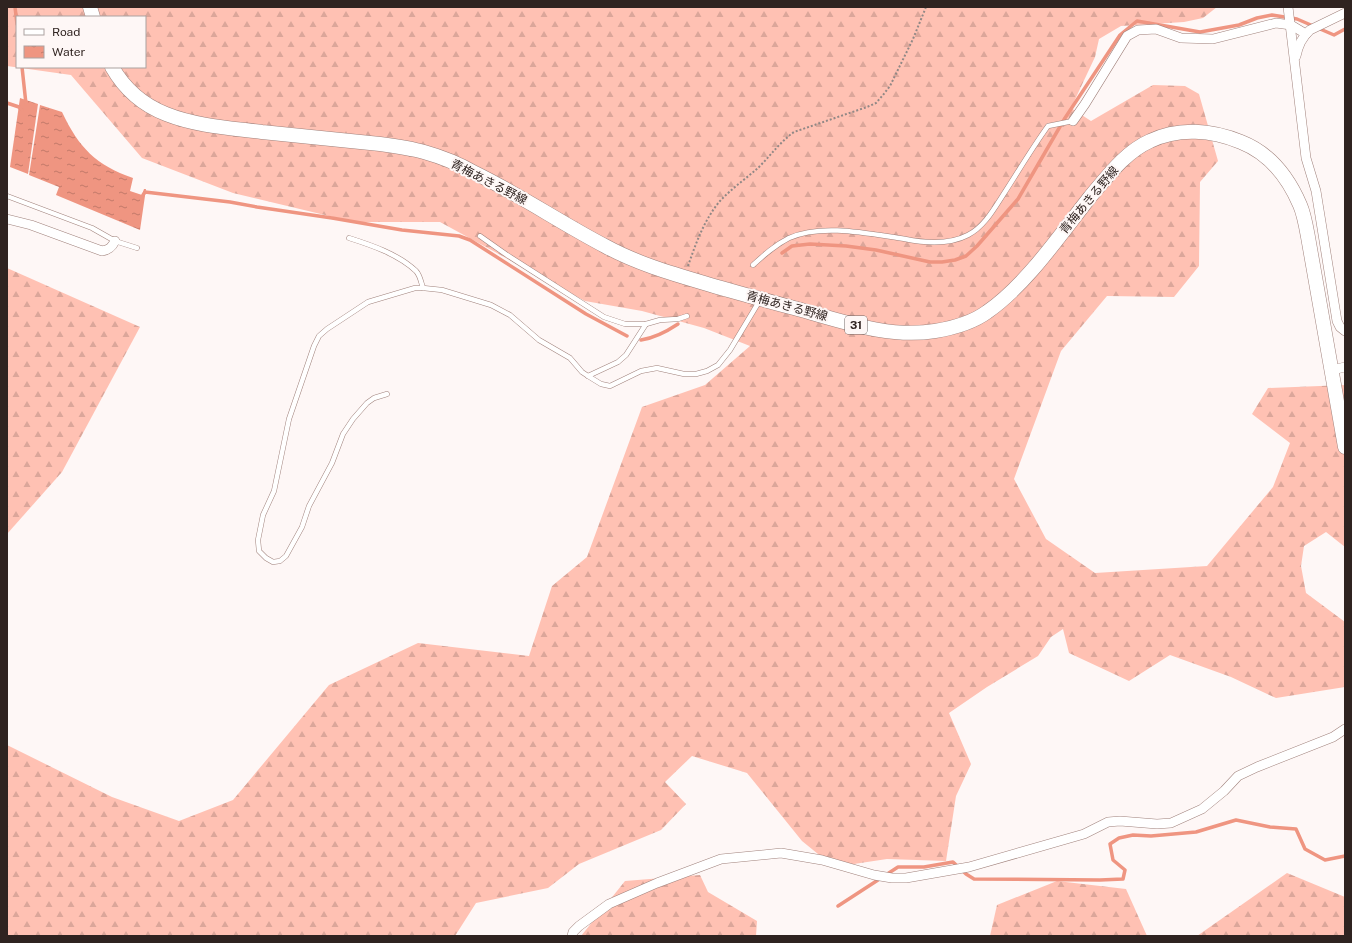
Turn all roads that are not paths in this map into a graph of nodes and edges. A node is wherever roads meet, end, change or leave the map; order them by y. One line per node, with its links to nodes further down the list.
1 (1288, 8): 3 (street)
2 (1345, 13): 4 (street)
3 (1291, 24): 4 (street); 5 (street); 7 (street)
4 (1308, 32): 5 (street)
5 (1295, 62): 19 (street)
6 (113, 68): 16 (main road, 青梅あきる野線 / 31)
7 (1072, 121): 14 (lane)
8 (7, 196): 12 (lane)
9 (7, 218): 12 (street)
10 (480, 236): 18 (lane)
11 (349, 238): 15 (lane)
12 (115, 241): 13 (lane)
13 (137, 248)
14 (752, 265)
15 (423, 288): 21 (lane); 22 (lane)
16 (760, 300): 20 (main road, 青梅あきる野線 / 31); 21 (lane)
17 (686, 316): 18 (lane)
18 (646, 324): 21 (lane)
19 (1345, 331)
20 (1339, 368): 23 (main road, 青梅あきる野線 / 31)
21 (588, 376)
22 (387, 394)
23 (1345, 447)
24 (1345, 729): 25 (street)
25 (572, 936)

